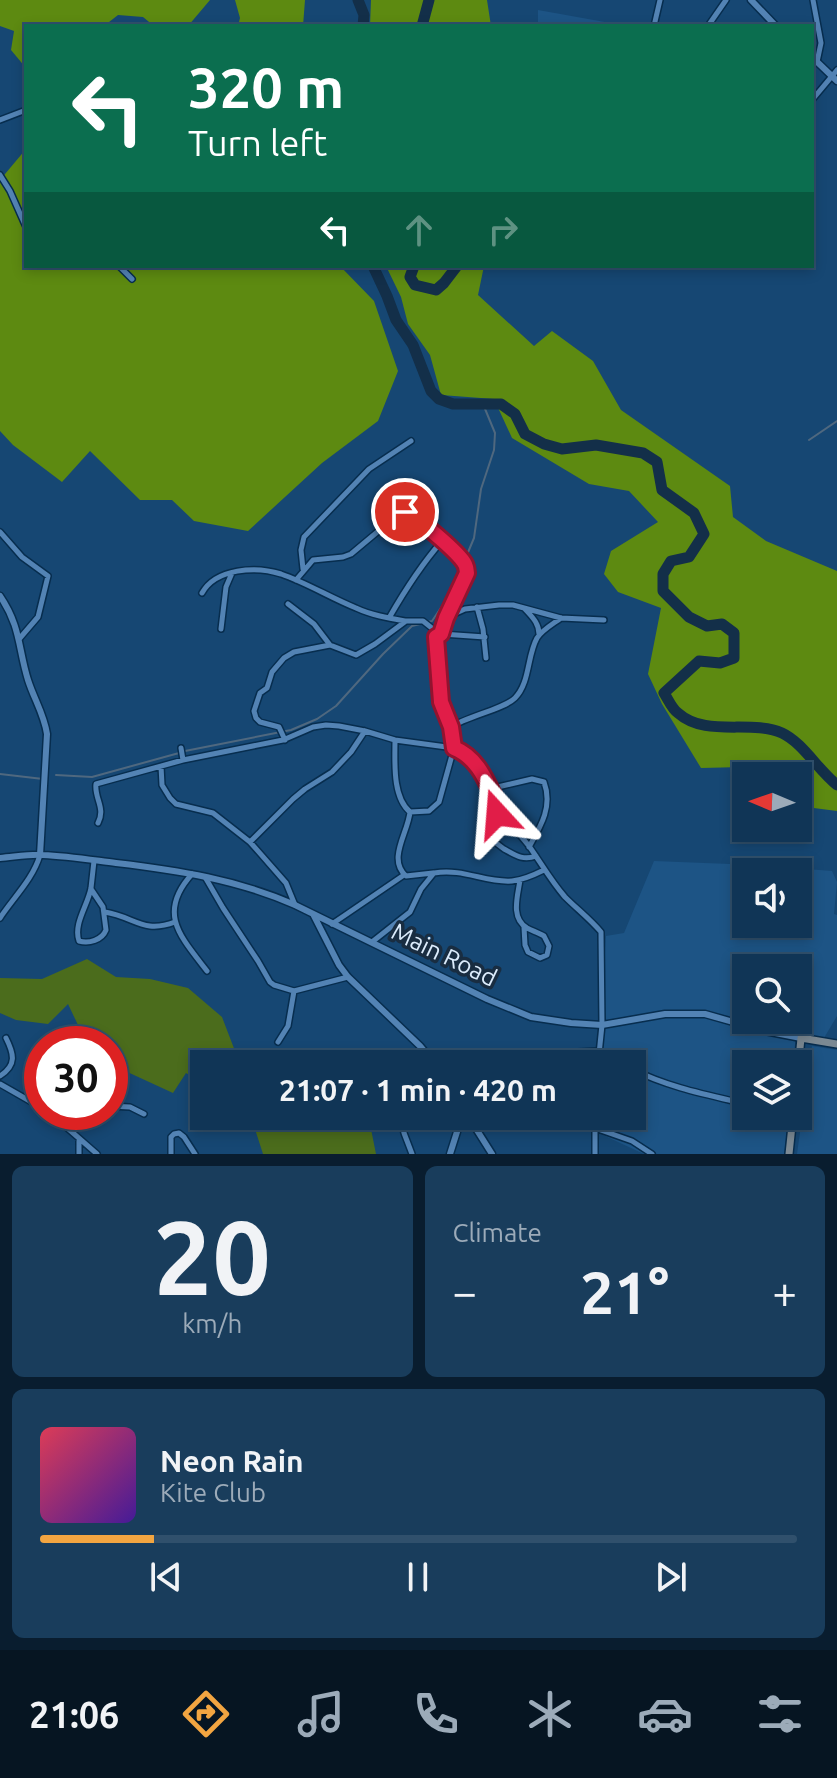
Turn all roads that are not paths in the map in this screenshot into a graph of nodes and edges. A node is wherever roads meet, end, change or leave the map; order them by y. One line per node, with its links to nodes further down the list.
1 (660, 0): 5 (street)
2 (726, 0): 6 (street)
3 (751, 0): 7 (street)
4 (813, 0): 8 (street)
5 (654, 24)
6 (709, 24)
7 (774, 24)
8 (814, 60): 9 (street)
9 (835, 75): 10 (street)
10 (814, 98)
11 (24, 111): 12 (street)
12 (0, 120)
13 (0, 175): 14 (street)
14 (24, 222)
15 (121, 268): 16 (street)
16 (132, 279)
17 (411, 441): 20 (street)
18 (0, 532): 37 (street)
19 (442, 541): 20 (street); 28 (street); 29 (street)
20 (303, 570): 22 (street)
21 (233, 572): 22 (street); 23 (street); 33 (street)
22 (296, 580): 28 (street)
23 (202, 593)
24 (0, 596): 37 (street)
25 (288, 604): 38 (street)
26 (477, 607): 27 (street); 29 (street); 36 (street)
27 (525, 609): 30 (street); 34 (street)
28 (389, 618): 32 (street)
29 (446, 618): 35 (street)
30 (561, 618): 31 (street); 34 (street)
31 (604, 620)
32 (406, 621): 35 (street); 38 (street)
33 (221, 629)
34 (539, 635): 40 (street)
35 (438, 636): 36 (street); 40 (street)
36 (485, 637): 39 (street)
37 (20, 638): 54 (street)
38 (330, 645): 42 (street)
39 (486, 658)
40 (451, 727): 45 (street)
41 (365, 731): 42 (street); 43 (street); 52 (street)
42 (283, 734): 46 (street)
43 (395, 740): 45 (street); 50 (street)
44 (181, 748): 46 (street)
45 (454, 748): 48 (street); 50 (street)
46 (183, 758): 47 (street)
47 (161, 766): 51 (street); 52 (street)
48 (489, 789): 49 (street); 53 (street)
49 (501, 811): 53 (street); 55 (street)
50 (410, 812): 61 (street)
51 (98, 823)
52 (250, 842): 65 (street)
53 (529, 847): 55 (street)
54 (40, 855): 56 (street, Main Road); 57 (street, Main Road); 68 (street)
55 (536, 856): 58 (street)
56 (0, 858)
57 (94, 861): 60 (street, Main Road); 64 (street)
58 (544, 870): 63 (street); 76 (street)
59 (434, 873): 61 (street); 63 (street); 72 (street)
60 (192, 874): 62 (street, Main Road); 69 (street)
61 (404, 875): 70 (street)
62 (205, 877): 65 (street, Main Road); 75 (street)
63 (520, 880): 71 (street)
64 (91, 889): 66 (street); 66 (street)
65 (295, 905): 67 (street, Main Road)
66 (105, 912): 69 (street)
67 (314, 916): 70 (street, Main Road); 74 (street)
68 (0, 918)
69 (175, 922): 73 (street)
70 (332, 924): 72 (street, Main Road)
71 (524, 927): 71 (street)
72 (372, 942): 76 (street, Main Road)
73 (207, 971)
74 (348, 977): 75 (street); 81 (street)
75 (294, 991): 79 (street)
76 (602, 1025): 78 (street, Main Road); 82 (street)
77 (6, 1038): 85 (street)
78 (801, 1038): 80 (main road, Main Road); 83 (main road)
79 (278, 1042)
80 (837, 1044)
81 (423, 1050)
82 (599, 1050)
83 (800, 1050)
84 (646, 1075): 88 (street)
85 (0, 1076)
86 (0, 1084): 87 (street)
87 (24, 1098)
88 (732, 1100)
89 (128, 1107): 90 (street)
90 (144, 1114)
91 (69, 1130): 98 (street)
92 (403, 1130): 103 (street)
93 (458, 1130): 104 (street)
94 (477, 1130): 105 (street)
95 (595, 1130): 106 (street)
96 (601, 1130): 107 (street)
97 (792, 1130): 108 (main road)
98 (79, 1140): 99 (street); 100 (street)
99 (79, 1154)
100 (97, 1154)
101 (171, 1154): 102 (street)
102 (195, 1154)
103 (412, 1154)
104 (450, 1154)
105 (492, 1154)
106 (595, 1154)
107 (652, 1154)
108 (789, 1154)

